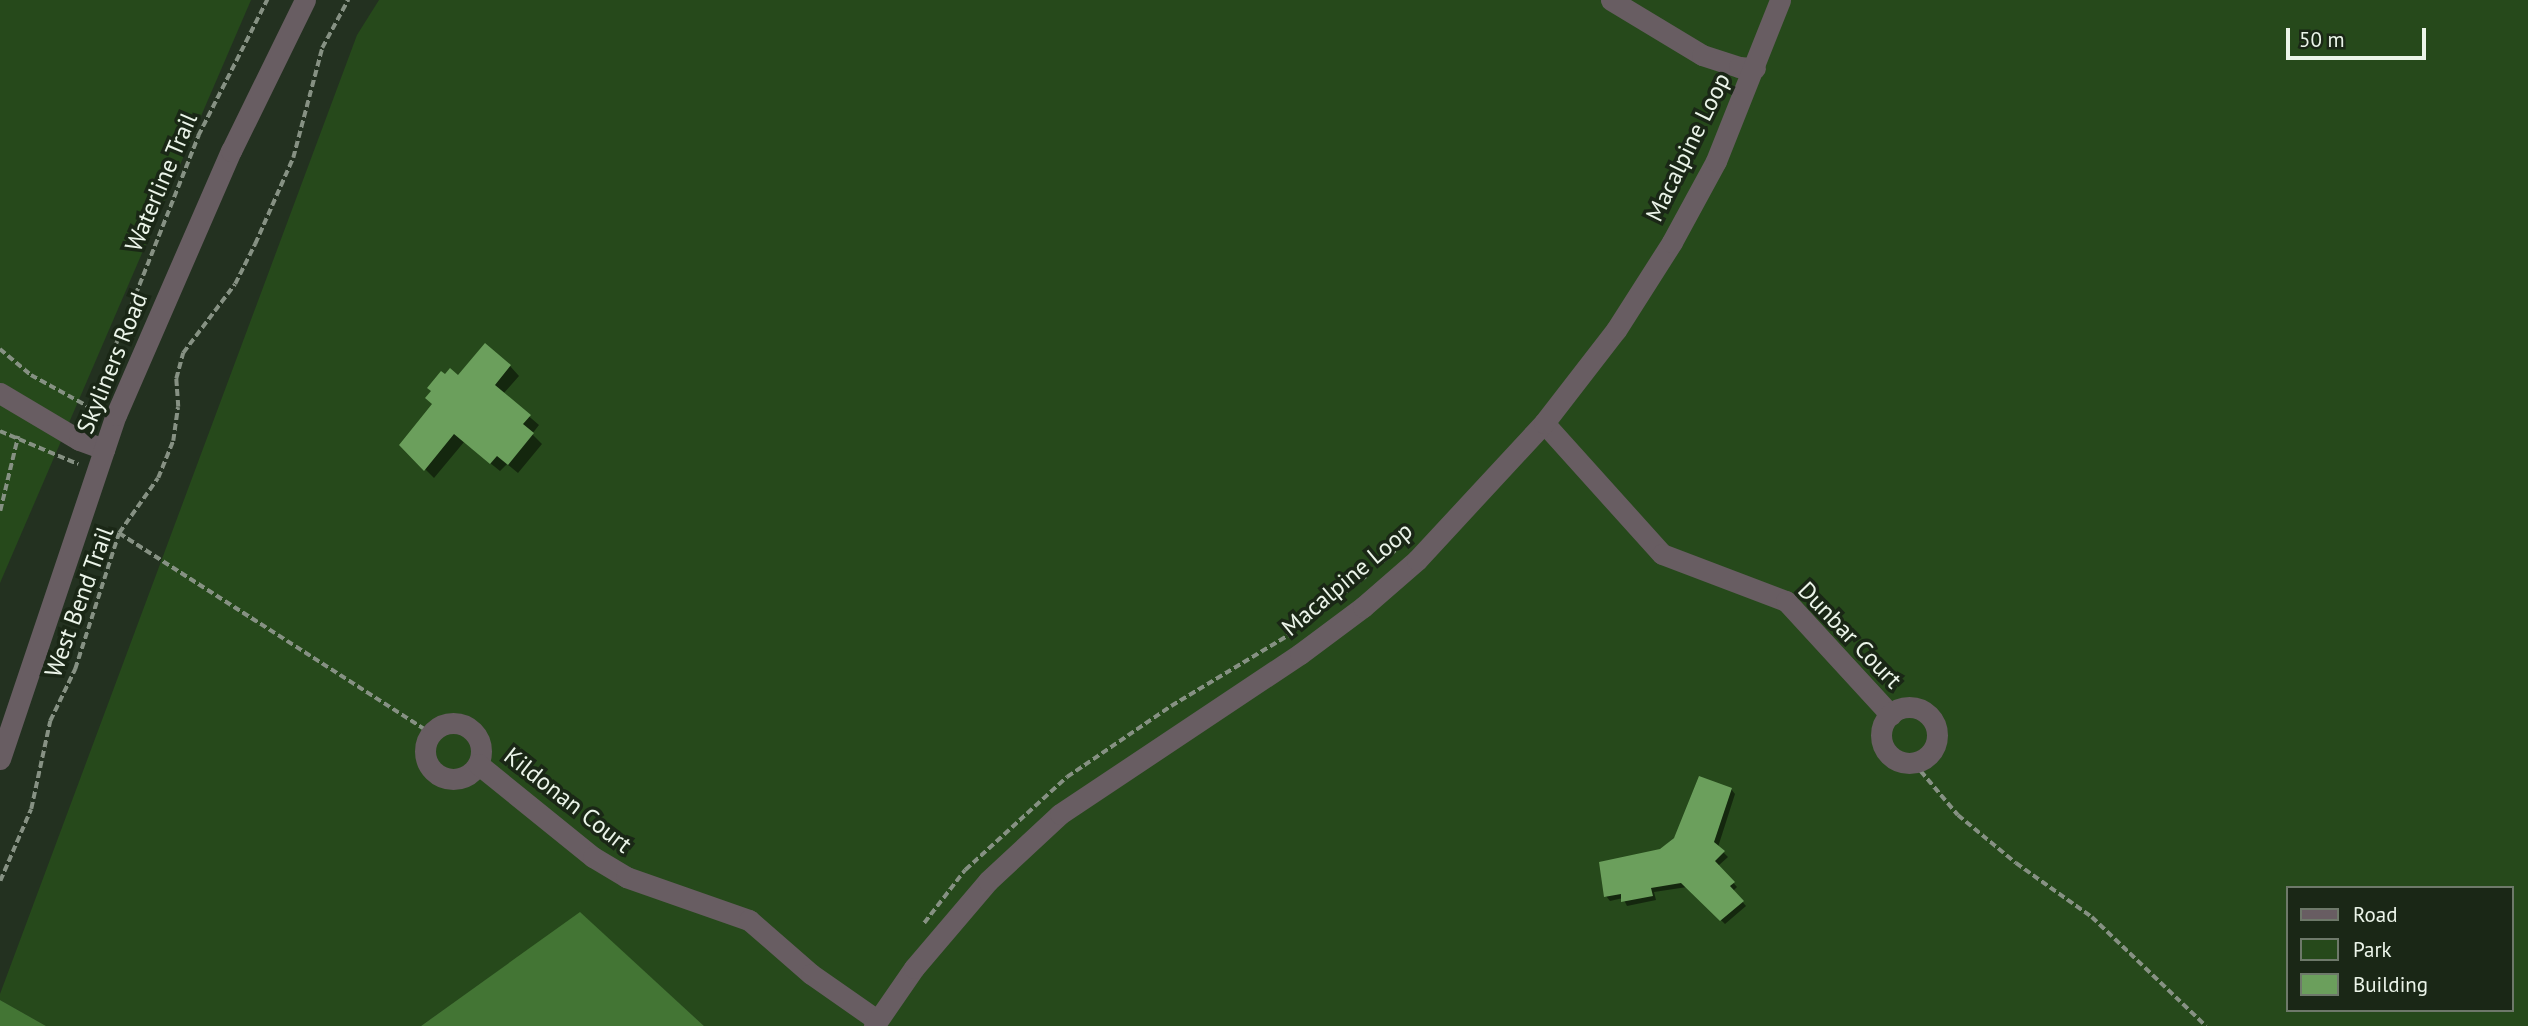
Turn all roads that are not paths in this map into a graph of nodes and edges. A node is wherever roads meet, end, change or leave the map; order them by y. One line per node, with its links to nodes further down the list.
1 (305, 0): 7 (street, Skyliners Road)
2 (1611, 0): 4 (street)
3 (1780, 0): 4 (street, Macalpine Loop)
4 (1755, 68): 6 (street, Macalpine Loop)
5 (0, 393): 7 (street)
6 (1544, 423): 8 (street, Dunbar Court); 11 (street, Macalpine Loop)
7 (104, 449): 9 (street, Skyliners Road)
8 (1891, 715): 8 (street, Dunbar Court)
9 (0, 759)
10 (478, 764): 10 (street, Kildonan Court); 11 (street, Kildonan Court)
11 (876, 1023)

